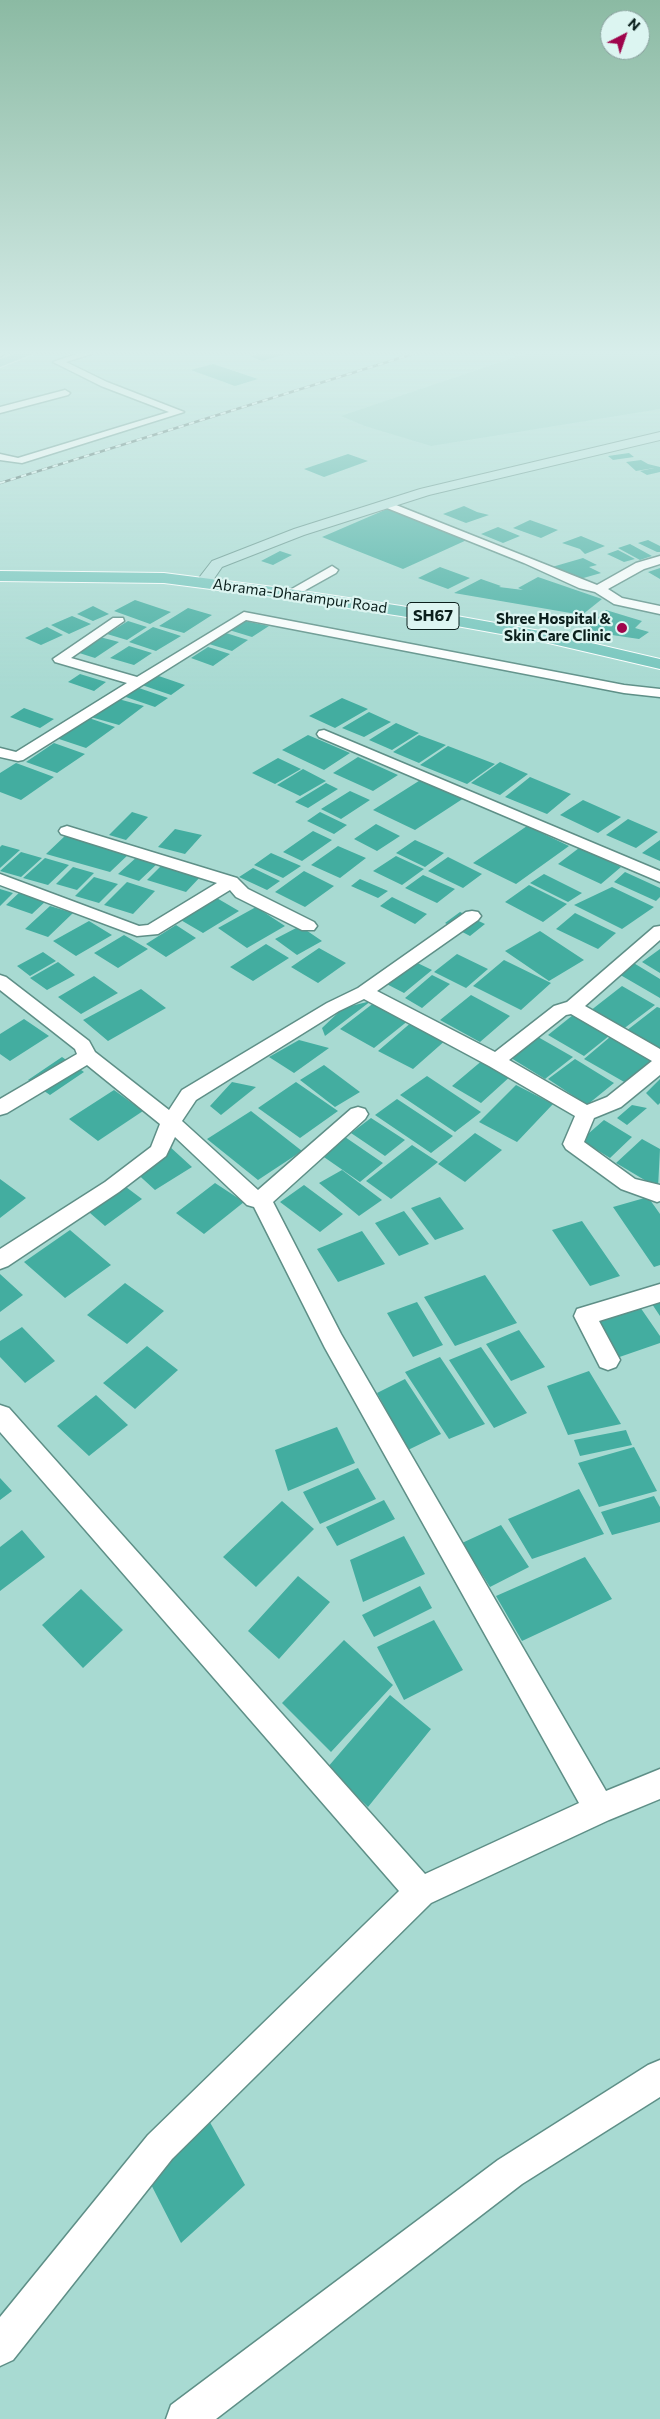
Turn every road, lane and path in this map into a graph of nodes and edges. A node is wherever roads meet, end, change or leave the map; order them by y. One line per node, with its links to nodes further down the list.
1 (535, 466): 2 (street)
2 (386, 504): 7 (street); 8 (street)
3 (660, 560): 8 (street)
4 (332, 570): 9 (street)
5 (0, 576): 7 (main road, SH67)
6 (0, 581): 7 (main road, SH67)
7 (203, 583): 9 (main road, Abrama-Dharampur Road / SH67)
8 (599, 589): 10 (street)
9 (288, 594): 12 (main road, Abrama-Dharampur Road / SH67)
10 (660, 610)
11 (118, 621): 13 (street)
12 (660, 664)
13 (140, 682): 14 (street); 16 (street)
14 (660, 692)
15 (324, 734): 18 (street)
16 (0, 752)
17 (67, 832): 20 (street)
18 (660, 877)
19 (0, 879): 20 (street)
20 (231, 882): 22 (street)
21 (472, 916): 25 (street)
22 (308, 926)
23 (660, 931): 26 (street)
24 (0, 981): 27 (street)
25 (364, 992): 29 (street); 34 (street)
26 (573, 1007): 28 (street); 29 (street)
27 (88, 1056): 31 (street); 34 (street)
28 (660, 1057)
29 (496, 1061): 32 (street)
30 (660, 1064): 32 (street)
31 (0, 1108)
32 (586, 1113): 35 (street)
33 (358, 1114): 36 (street)
34 (170, 1122): 36 (street); 37 (street)
35 (660, 1193)
36 (261, 1200): 42 (street)
37 (0, 1260)
38 (660, 1293): 39 (street)
39 (608, 1360)
40 (0, 1415): 43 (street)
41 (660, 1784): 42 (street)
42 (599, 1808): 43 (street)
43 (420, 1892): 45 (street)
44 (660, 2077): 46 (street)
45 (0, 2347)
46 (185, 2419)

